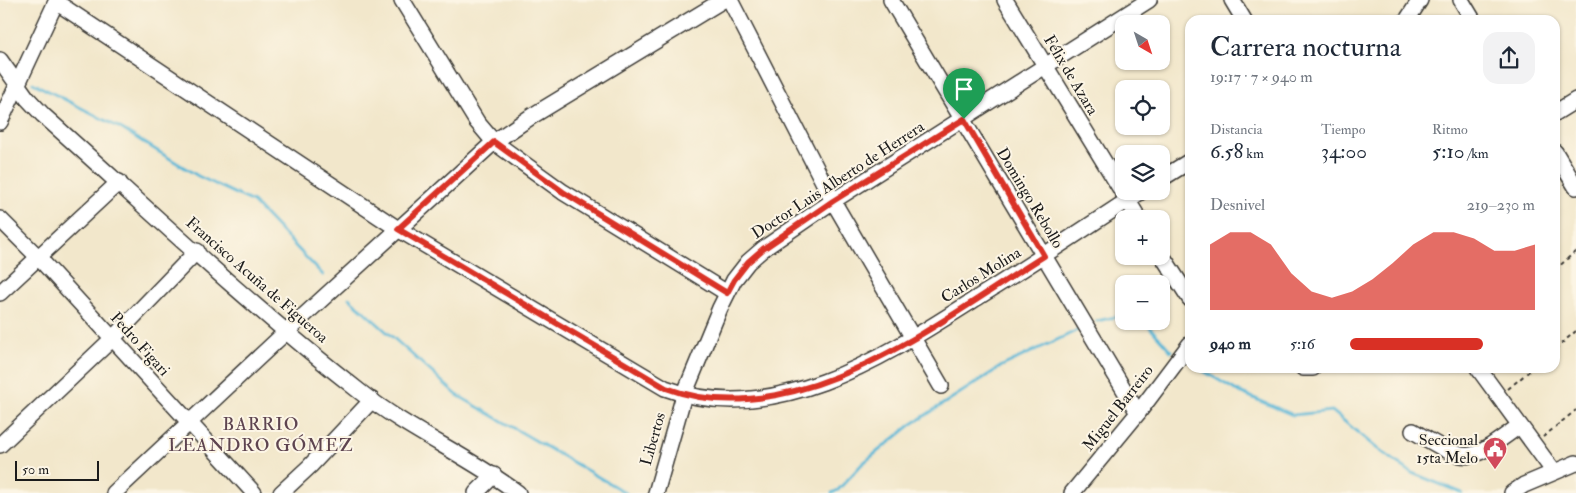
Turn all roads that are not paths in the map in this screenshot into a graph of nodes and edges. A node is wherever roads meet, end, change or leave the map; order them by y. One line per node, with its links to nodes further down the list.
1 (402, 0): 21 (street)
2 (723, 0): 21 (street)
3 (730, 0): 27 (street)
4 (892, 0): 19 (street, Domingo Rebollo)
5 (1005, 0): 15 (street, Félix de Azara)
6 (1149, 0): 15 (street, Doctor Luis Alberto de Herrera)
7 (1232, 0): 11 (street)
8 (1420, 0): 12 (street)
9 (1461, 0): 13 (street)
10 (56, 1): 16 (street); 31 (street, Carlos Molina)
11 (1241, 15)
12 (1411, 15)
13 (1470, 15)
14 (0, 60): 16 (street, Francisco Acuña de Figueroa)
15 (1046, 68): 19 (street, Doctor Luis Alberto de Herrera); 28 (street, Félix de Azara)
16 (17, 86): 20 (street); 25 (street, Francisco Acuña de Figueroa)
17 (1576, 100): 18 (street)
18 (1560, 110)
19 (964, 119): 27 (street, Doctor Luis Alberto de Herrera); 33 (street, Domingo Rebollo)
20 (0, 122)
21 (494, 142): 31 (street); 38 (street)
22 (1560, 160): 26 (street)
23 (1185, 164): 24 (street)
24 (1170, 173)
25 (119, 182): 32 (street, Francisco Acuña de Figueroa); 34 (street)
26 (1576, 187)
27 (833, 201): 38 (street, Doctor Luis Alberto de Herrera); 41 (street)
28 (1128, 201): 29 (street, Félix de Azara); 33 (street, Carlos Molina)
29 (1134, 210)
30 (0, 220): 34 (street, Pedro Figari)
31 (398, 229): 39 (street); 45 (street, Carlos Molina)
32 (197, 251): 39 (street, Francisco Acuña de Figueroa); 40 (street)
33 (1044, 256): 41 (street, Carlos Molina); 47 (street, Domingo Rebollo)
34 (38, 257): 37 (street); 40 (street, Pedro Figari)
35 (1168, 265): 36 (street)
36 (1185, 291)
37 (0, 293)
38 (727, 293): 45 (street, Doctor Luis Alberto de Herrera)
39 (287, 331): 46 (street, Francisco Acuña de Figueroa); 48 (street)
40 (112, 338): 48 (street, Pedro Figari); 51 (street)
41 (914, 339): 44 (street); 45 (street, Carlos Molina)
42 (1185, 351): 47 (street, Miguel Barreiro)
43 (1482, 373): 49 (street)
44 (941, 386)
45 (684, 395): 60 (street, Libertos)
46 (372, 400): 54 (street, Francisco Acuña de Figueroa); 57 (street)
47 (1138, 413): 61 (street, Miguel Barreiro)
48 (190, 424): 55 (street); 56 (street, Pedro Figari)
49 (1519, 426): 50 (street); 53 (street)
50 (1413, 432)
51 (0, 444)
52 (1576, 463): 53 (street)
53 (1554, 472): 62 (street)
54 (494, 475): 58 (street); 59 (street, Francisco Acuña de Figueroa)
55 (114, 493)
56 (254, 493)
57 (281, 493)
58 (476, 493)
59 (518, 493)
60 (656, 493)
61 (1072, 493)
62 (1512, 493)

